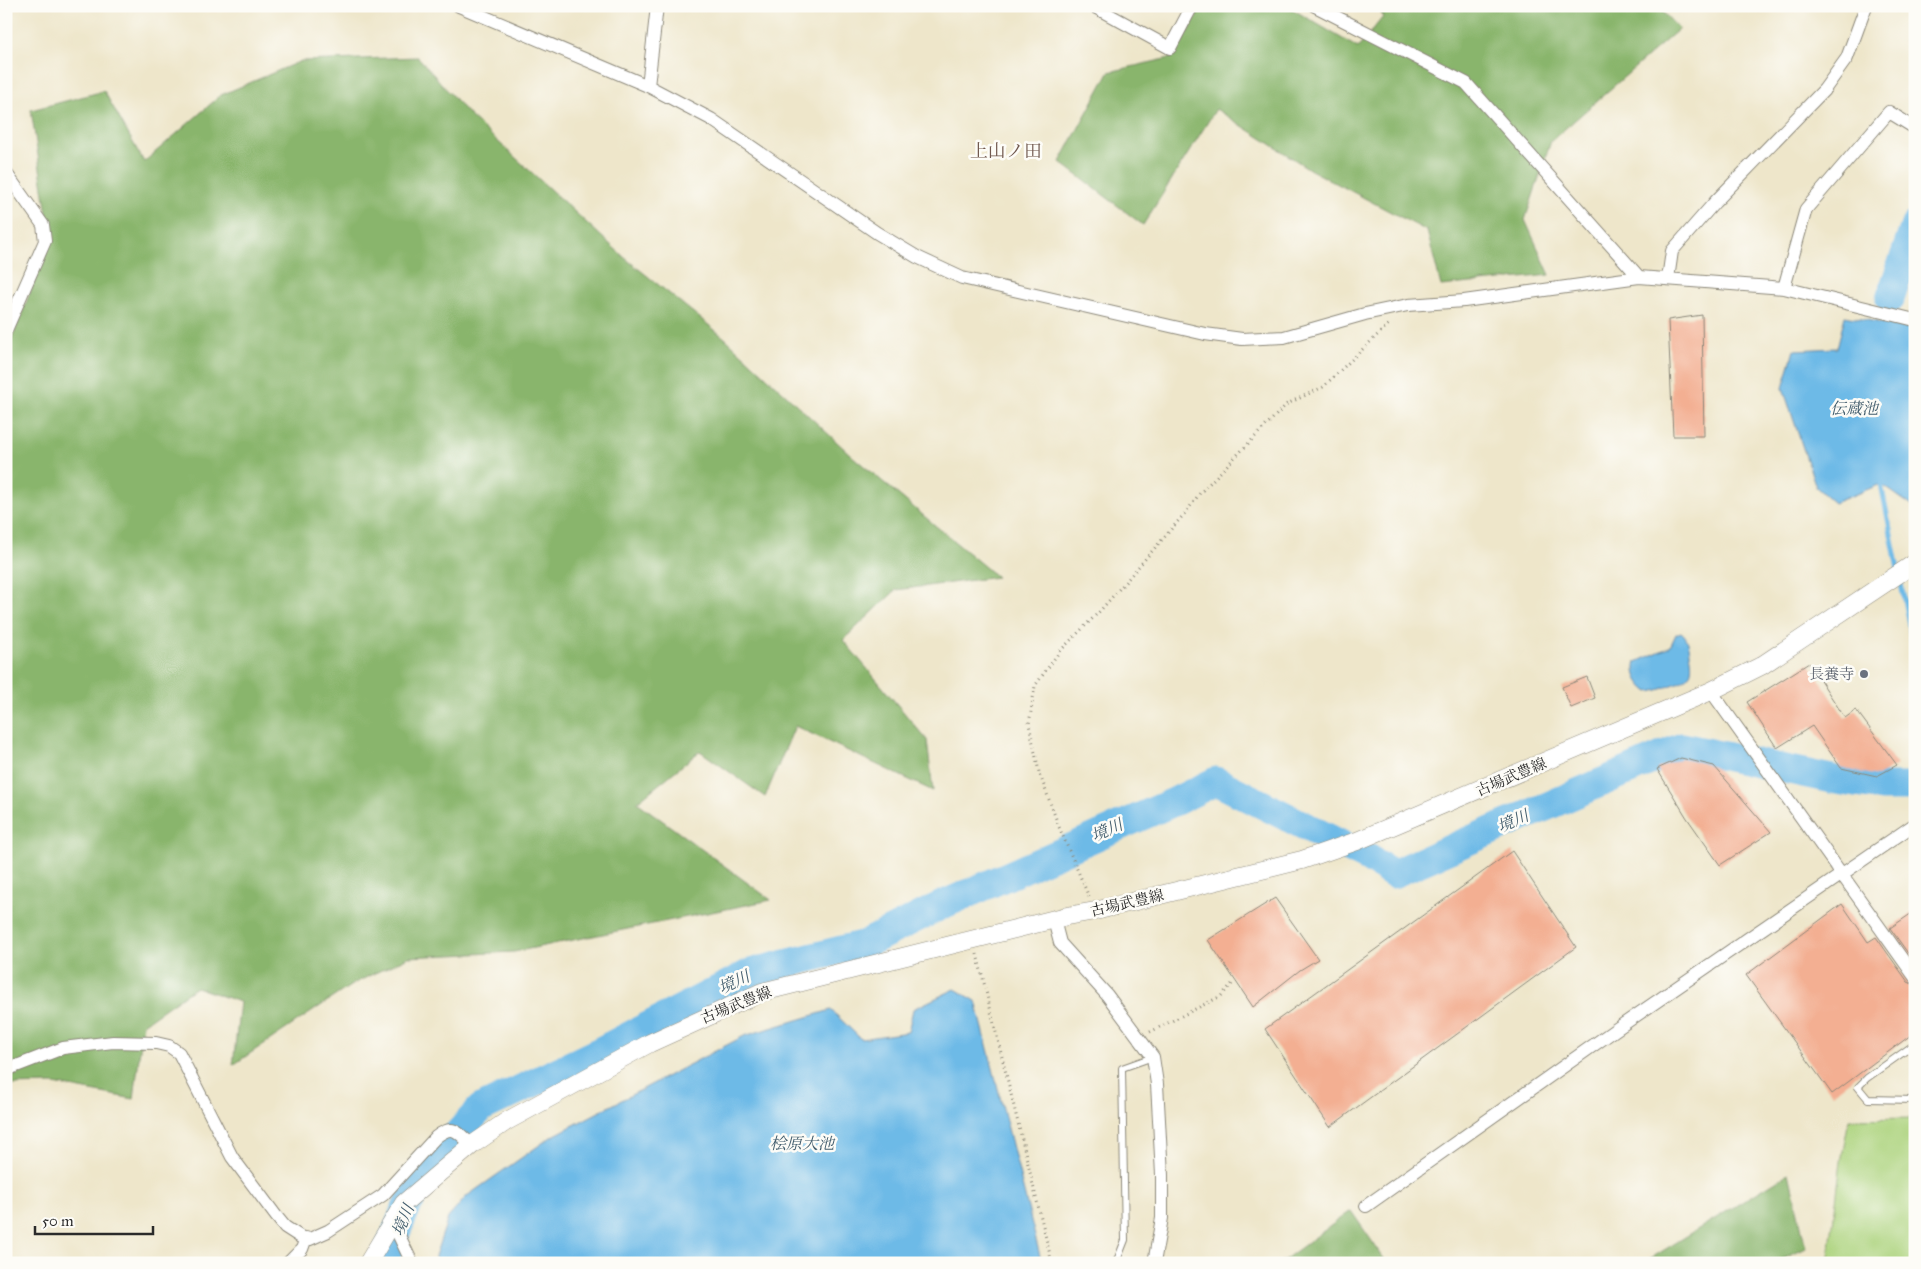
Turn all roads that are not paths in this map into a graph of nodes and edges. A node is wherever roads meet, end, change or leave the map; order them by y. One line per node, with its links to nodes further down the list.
1 (459, 6): 7 (street)
2 (657, 6): 7 (street)
3 (1093, 6): 4 (street)
4 (1192, 6)
5 (1315, 6): 10 (street)
6 (1866, 6): 11 (street)
7 (648, 86): 10 (street)
8 (1915, 128): 12 (street)
9 (6, 173): 14 (street)
10 (1640, 277): 11 (street)
11 (1668, 279): 12 (street)
12 (1784, 288): 13 (street)
13 (1915, 320)
14 (6, 330)
15 (1915, 563): 16 (main road, 古場武豊線)
16 (1711, 691): 18 (street); 19 (main road, 古場武豊線)
17 (1915, 824): 18 (street)
18 (1842, 874): 20 (street); 26 (street)
19 (1054, 920): 22 (street); 25 (main road, 古場武豊線)
20 (1915, 977)
21 (1915, 1044): 24 (lane)
22 (1152, 1057): 32 (lane); 33 (street)
23 (6, 1070): 28 (street)
24 (1915, 1100)
25 (472, 1145): 27 (main road, 古場武豊線); 28 (street)
26 (1366, 1206)
27 (393, 1223): 30 (main road, 古場武豊線); 31 (street)
28 (306, 1238): 29 (street)
29 (288, 1263)
30 (368, 1263)
31 (412, 1263)
32 (1116, 1263)
33 (1154, 1263)

